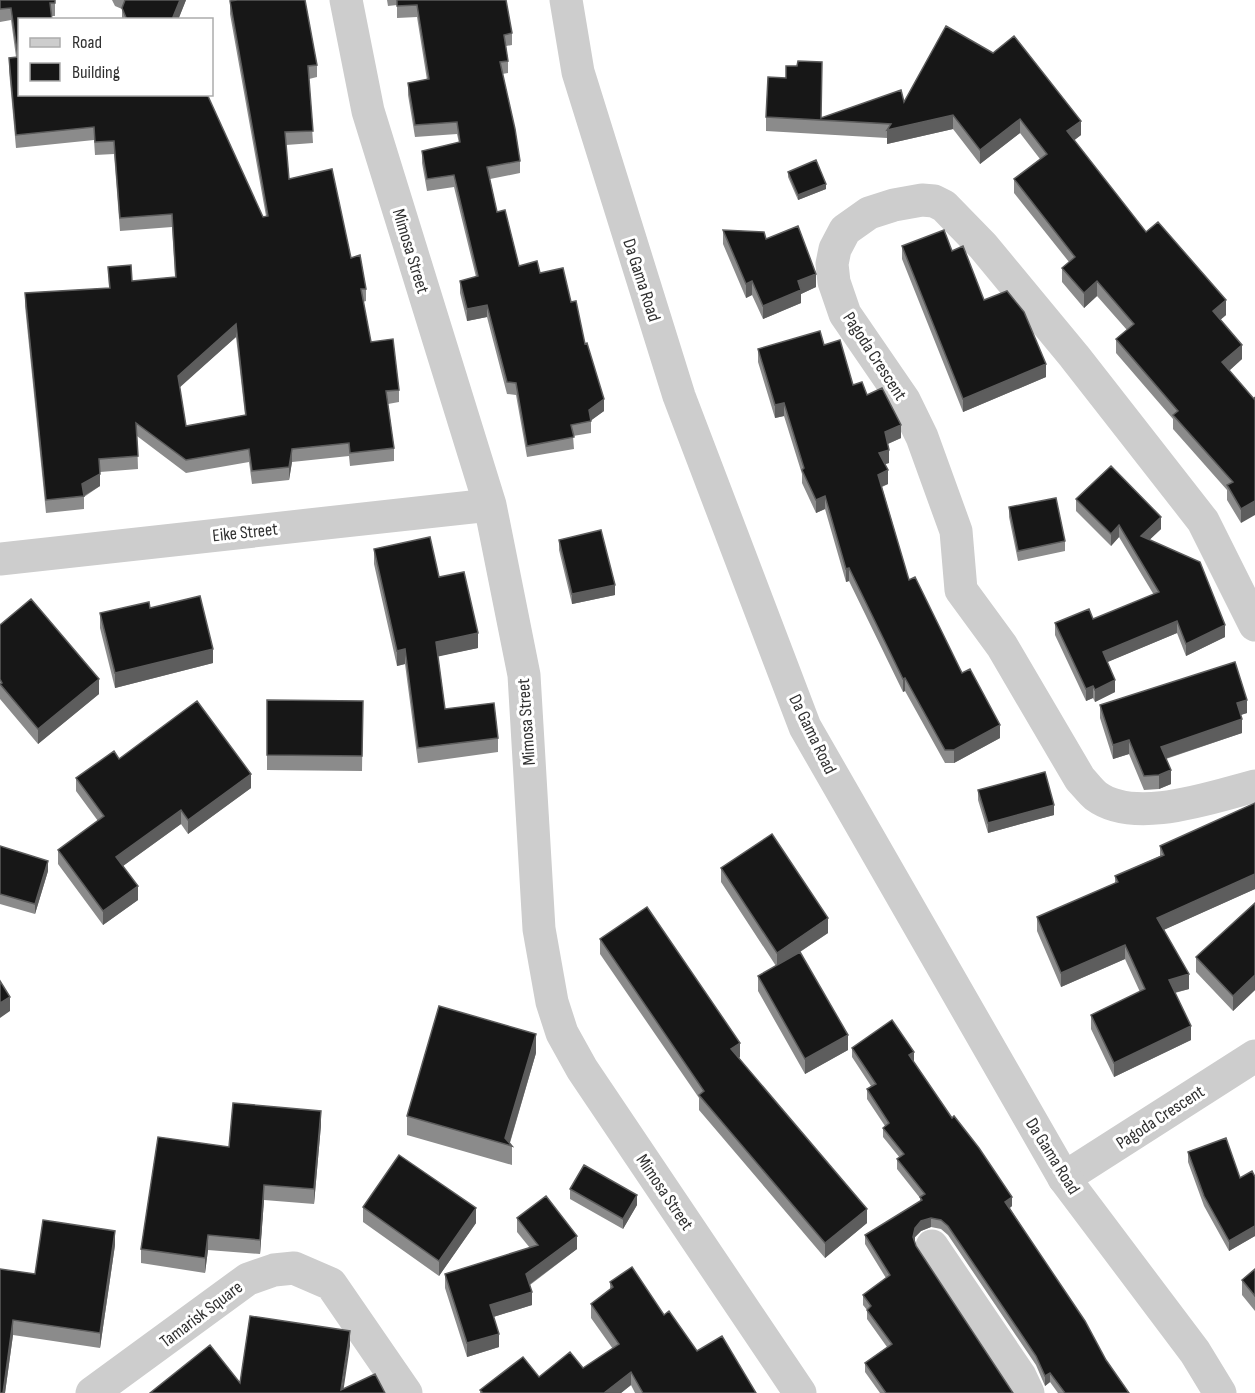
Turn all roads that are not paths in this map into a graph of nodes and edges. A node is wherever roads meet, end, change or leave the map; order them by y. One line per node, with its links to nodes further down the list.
1 (346, 0): 3 (street, Mimosa Street)
2 (566, 0): 8 (street, Da Gama Road)
3 (489, 505): 4 (street, Eike Street); 12 (street, Mimosa Street)
4 (0, 559)
5 (1255, 625): 6 (street, Pagoda Crescent)
6 (1255, 786)
7 (1255, 1056): 8 (street, Pagoda Crescent)
8 (1064, 1178): 14 (street, Da Gama Road)
9 (932, 1246): 13 (street)
10 (92, 1393): 11 (street, Tamarisk Square)
11 (406, 1393)
12 (800, 1393)
13 (1028, 1393)
14 (1220, 1393)

